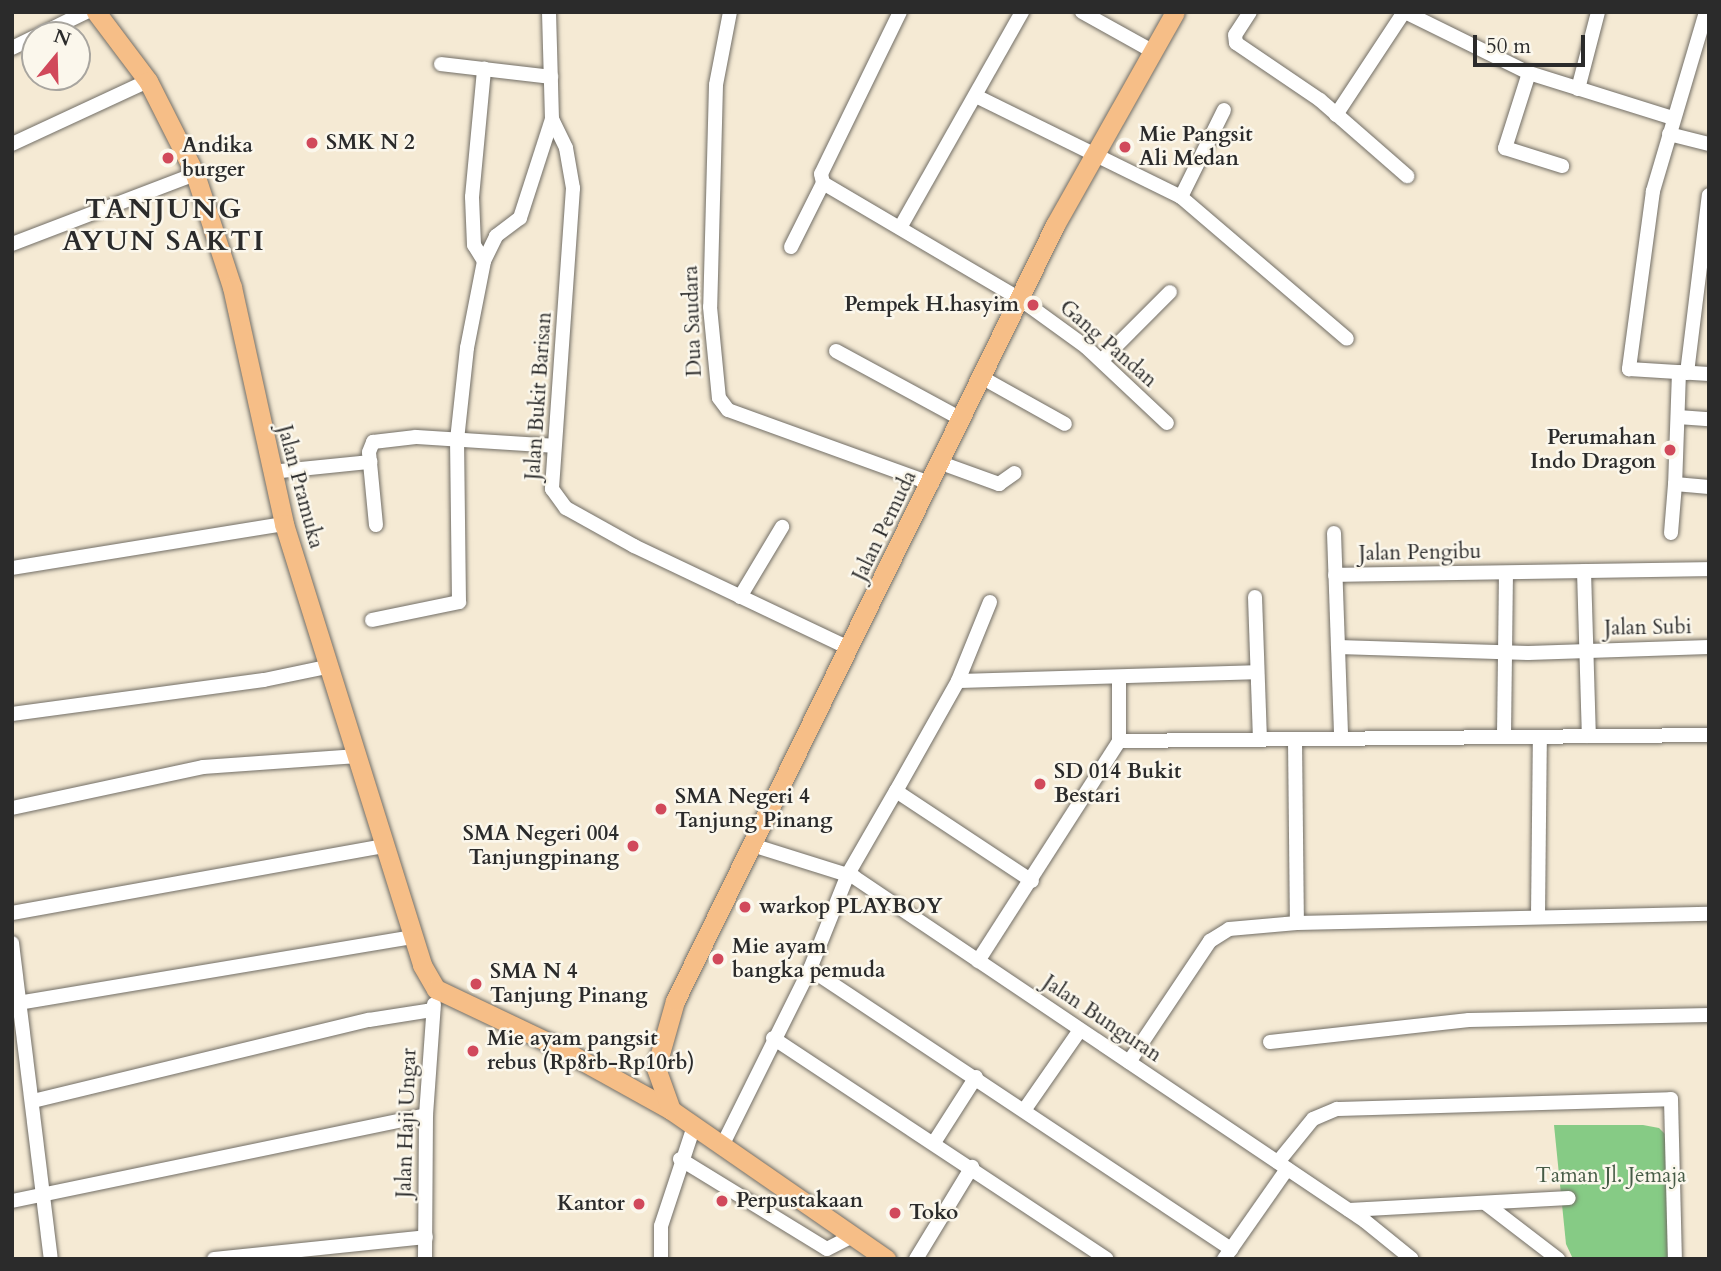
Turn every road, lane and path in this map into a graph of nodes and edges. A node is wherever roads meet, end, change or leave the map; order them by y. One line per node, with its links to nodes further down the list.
1 (86, 12): 13 (street)
2 (96, 12): 19 (main road, Jalan Pramuka)
3 (549, 12): 18 (street, Jalan Bukit Barisan)
4 (730, 12): 59 (street, Dua Saudara)
5 (900, 12): 33 (street)
6 (1023, 12): 21 (street)
7 (1082, 12): 14 (street)
8 (1175, 12): 14 (main road, Jalan Pemuda)
9 (1250, 12): 23 (street)
10 (1404, 12): 17 (street); 23 (street)
11 (1598, 12): 20 (street)
12 (1706, 12): 24 (street)
13 (68, 21)
14 (1152, 51): 29 (main road, Jalan Pemuda)
15 (441, 64): 16 (street)
16 (484, 69): 18 (street); 39 (street)
17 (1529, 73): 20 (street); 30 (street)
18 (551, 77): 25 (street, Jalan Bukit Barisan)
19 (148, 81): 27 (street); 31 (main road, Jalan Pramuka)
20 (1578, 89): 24 (street)
21 (976, 96): 29 (street); 36 (street)
22 (1224, 110): 35 (street)
23 (1336, 115): 32 (street)
24 (1673, 118): 26 (street)
25 (552, 119): 39 (street); 54 (street, Jalan Bukit Barisan)
26 (1669, 134): 28 (street); 45 (street)
27 (12, 144)
28 (1709, 144)
29 (1092, 156): 35 (street); 41 (main road, Jalan Pemuda)
30 (1562, 166)
31 (195, 174): 37 (street); 57 (main road, Jalan Pramuka)
32 (1407, 176)
33 (823, 183): 36 (street, Gang Pandan); 38 (street)
34 (1709, 195): 45 (street)
35 (1181, 197): 42 (street)
36 (901, 226): 41 (street, Gang Pandan)
37 (12, 244)
38 (791, 247)
39 (484, 261): 53 (street)
40 (1170, 292): 44 (street)
41 (1020, 299): 44 (street, Gang Pandan); 47 (main road, Jalan Pemuda)
42 (1347, 339)
43 (836, 351): 49 (street)
44 (1102, 360): 51 (street, Gang Pandan)
45 (1683, 373): 46 (street); 48 (street)
46 (1709, 374)
47 (981, 377): 49 (main road, Jalan Pemuda); 52 (street)
48 (1678, 417): 50 (street); 60 (street)
49 (961, 419): 56 (main road, Jalan Pemuda)
50 (1709, 419)
51 (1167, 423)
52 (1065, 424)
53 (457, 440): 54 (street); 55 (street); 75 (street)
54 (554, 446): 72 (street, Jalan Bukit Barisan)
55 (370, 462): 57 (street); 63 (street)
56 (941, 463): 58 (street); 59 (main road, Jalan Pemuda)
57 (271, 472): 62 (main road, Jalan Pramuka)
58 (1015, 473)
59 (932, 484): 78 (main road, Jalan Pemuda)
60 (1675, 484): 61 (street); 66 (street)
61 (1709, 487)
62 (284, 524): 67 (street); 81 (main road, Jalan Pramuka)
63 (376, 525)
64 (782, 527): 72 (street)
65 (1334, 533): 71 (street)
66 (1671, 533)
67 (12, 568)
68 (1709, 569): 69 (street, Jalan Pengibu)
69 (1584, 571): 70 (street, Jalan Pengibu); 79 (street)
70 (1506, 573): 71 (street, Jalan Pengibu); 80 (street)
71 (1335, 575): 76 (street)
72 (740, 597): 78 (street, Jalan Bukit Barisan)
73 (1255, 597): 82 (street)
74 (990, 603): 84 (street)
75 (372, 620)
76 (1338, 647): 80 (street, Jalan Subi); 91 (street)
77 (1709, 647): 79 (street, Jalan Subi)
78 (849, 648): 97 (main road, Jalan Pemuda)
79 (1588, 650): 80 (street, Jalan Subi); 88 (street)
80 (1506, 653): 87 (street)
81 (331, 666): 85 (street); 94 (main road, Jalan Pramuka)
82 (1256, 672): 83 (street); 90 (street)
83 (1119, 677): 84 (street); 93 (street)
84 (958, 681): 95 (street)
85 (12, 714)
86 (1709, 735): 88 (street)
87 (1504, 736): 89 (street); 91 (street)
88 (1589, 736): 89 (street)
89 (1540, 737): 103 (street)
90 (1260, 738): 92 (street); 93 (street)
91 (1341, 738): 92 (street)
92 (1295, 739): 104 (street)
93 (1119, 741): 100 (street)
94 (358, 756): 96 (street); 98 (main road, Jalan Pramuka)
95 (895, 791): 99 (street); 100 (street)
96 (12, 808)
97 (752, 845): 99 (street, Jalan Bunguran); 117 (main road, Jalan Pemuda)
98 (386, 846): 101 (street); 105 (main road, Jalan Pramuka)
99 (848, 874): 107 (street, Jalan Bunguran); 108 (street)
100 (1032, 881): 107 (street)
101 (12, 913)
102 (1709, 914): 103 (street)
103 (1538, 916): 104 (street)
104 (1297, 923): 116 (street)
105 (413, 937): 109 (main road, Jalan Pramuka); 110 (street)
106 (12, 943): 110 (street)
107 (978, 961): 113 (street, Jalan Bunguran)
108 (810, 969): 114 (street); 118 (street)
109 (436, 989): 111 (street, Jalan Haji Ungar); 119 (main road)
110 (17, 1003): 120 (street)
111 (433, 1010): 120 (street); 123 (street, Jalan Haji Ungar)
112 (1709, 1015): 115 (street)
113 (1080, 1030): 116 (street, Jalan Bunguran); 121 (street)
114 (773, 1038): 125 (street); 126 (street)
115 (1270, 1042)
116 (1129, 1062): 128 (street, Jalan Bunguran)
117 (656, 1068): 119 (main road); 122 (main road)
118 (976, 1077): 121 (street); 125 (street)
119 (632, 1088): 122 (main road)
120 (33, 1101): 130 (street)
121 (1025, 1109): 137 (street)
122 (671, 1110): 124 (main road)
123 (426, 1115): 130 (street); 136 (street, Jalan Haji Ungar)
124 (694, 1126): 126 (main road); 127 (street)
125 (935, 1141): 129 (street)
126 (723, 1144): 135 (main road)
127 (680, 1159): 135 (street); 141 (street)
128 (1283, 1166): 134 (street, Jalan Bunguran); 137 (street); 147 (street)
129 (972, 1167): 143 (street); 144 (street)
130 (43, 1196): 132 (street); 138 (street)
131 (1569, 1198): 133 (street)
132 (12, 1200)
133 (1485, 1203): 134 (street); 146 (street)
134 (1349, 1210): 145 (street, Jalan Bunguran)
135 (853, 1236): 142 (main road)
136 (426, 1237): 139 (street); 140 (street, Jalan Haji Ungar)
137 (1227, 1254)
138 (51, 1259)
139 (214, 1259)
140 (425, 1259)
141 (661, 1259)
142 (886, 1259)
143 (916, 1259)
144 (1107, 1259)
145 (1412, 1259)
146 (1558, 1259)
147 (1675, 1259)

